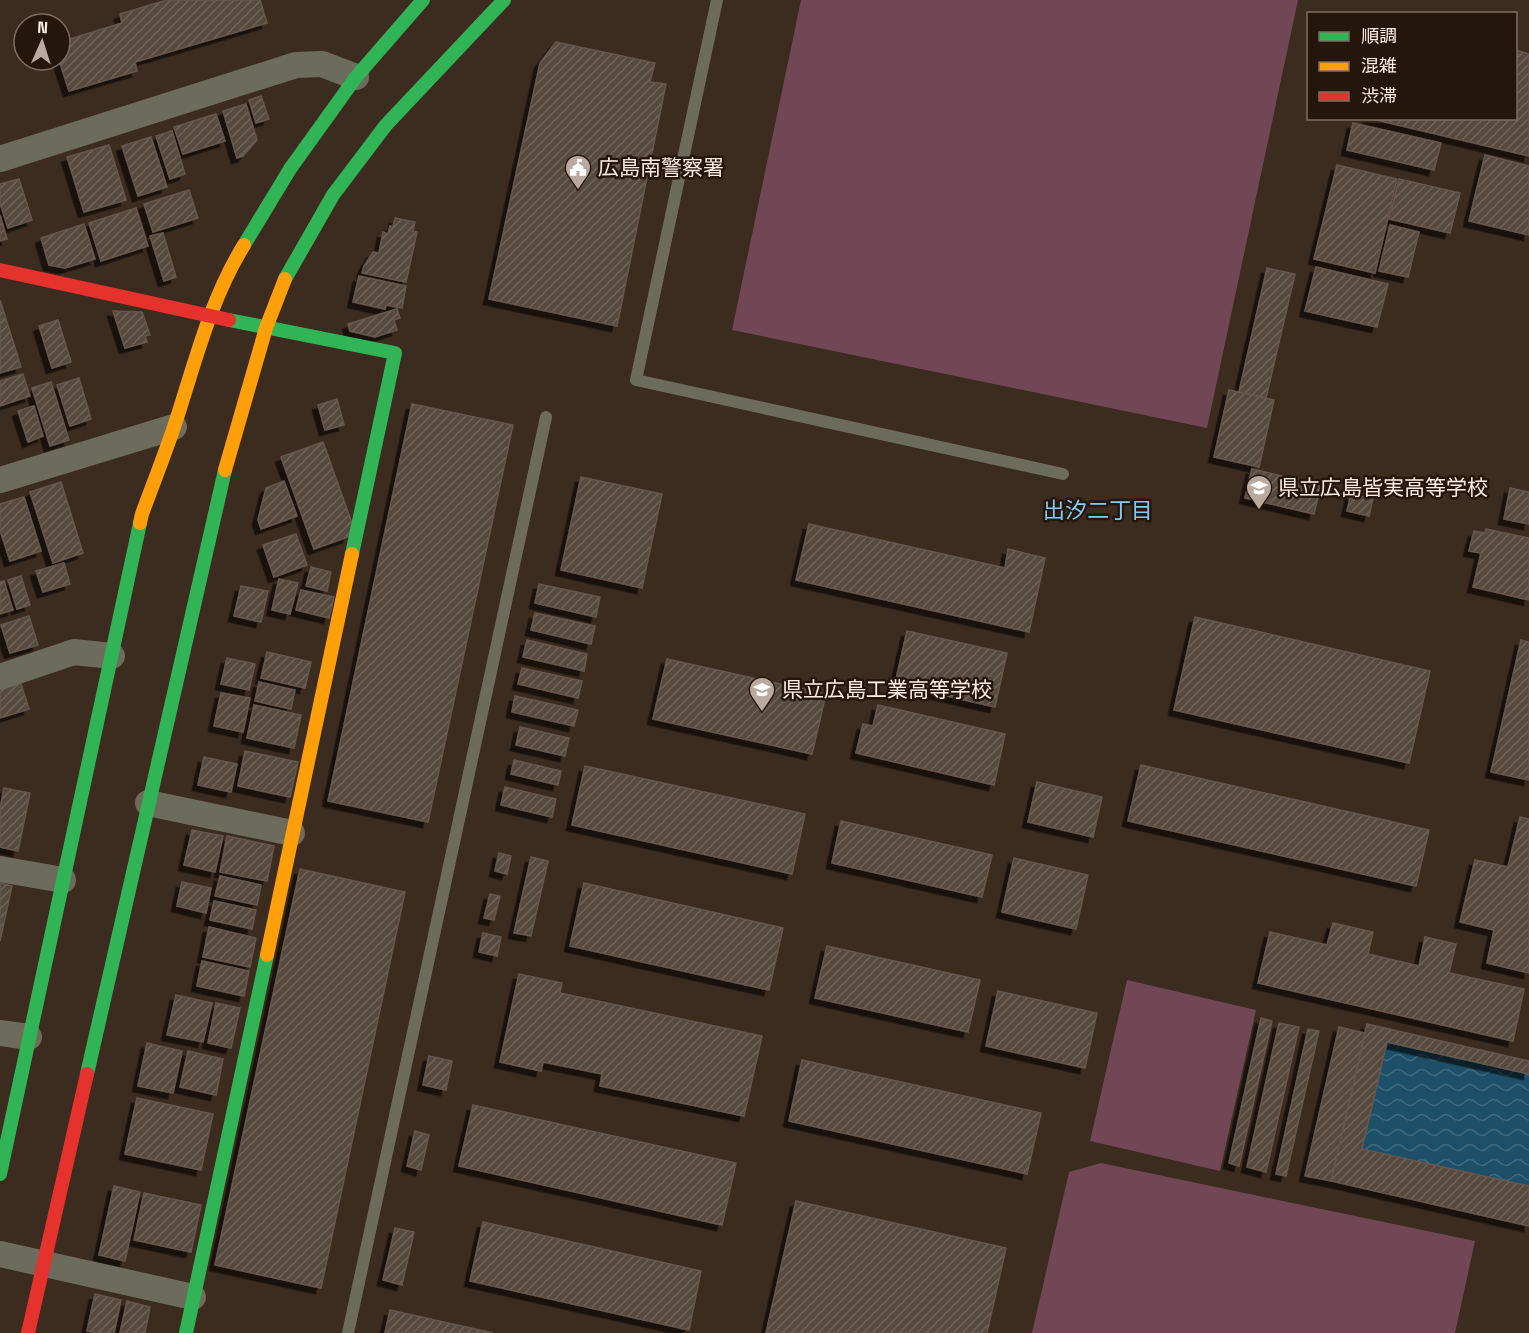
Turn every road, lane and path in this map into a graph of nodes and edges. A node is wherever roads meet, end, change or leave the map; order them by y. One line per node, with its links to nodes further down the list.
1 (423, 0): 4 (street)
2 (504, 0): 8 (street)
3 (717, 0): 11 (lane)
4 (356, 77): 5 (street); 7 (street)
5 (0, 159)
6 (0, 270): 7 (street)
7 (209, 316): 8 (street); 10 (street)
8 (266, 328): 15 (street); 16 (street)
9 (546, 417): 27 (lane)
10 (174, 427): 12 (street); 13 (street)
11 (1063, 474)
12 (0, 480)
13 (112, 656): 14 (street); 18 (street)
14 (0, 677)
15 (148, 803): 16 (street); 23 (street)
16 (292, 833): 24 (street)
17 (0, 869): 18 (street)
18 (63, 880): 20 (street)
19 (0, 1033): 20 (street)
20 (29, 1037): 21 (street)
21 (0, 1174)
22 (0, 1254): 23 (street)
23 (44, 1264): 24 (street); 25 (street)
24 (193, 1298): 26 (street)
25 (28, 1333)
26 (186, 1333)
27 (348, 1333)

